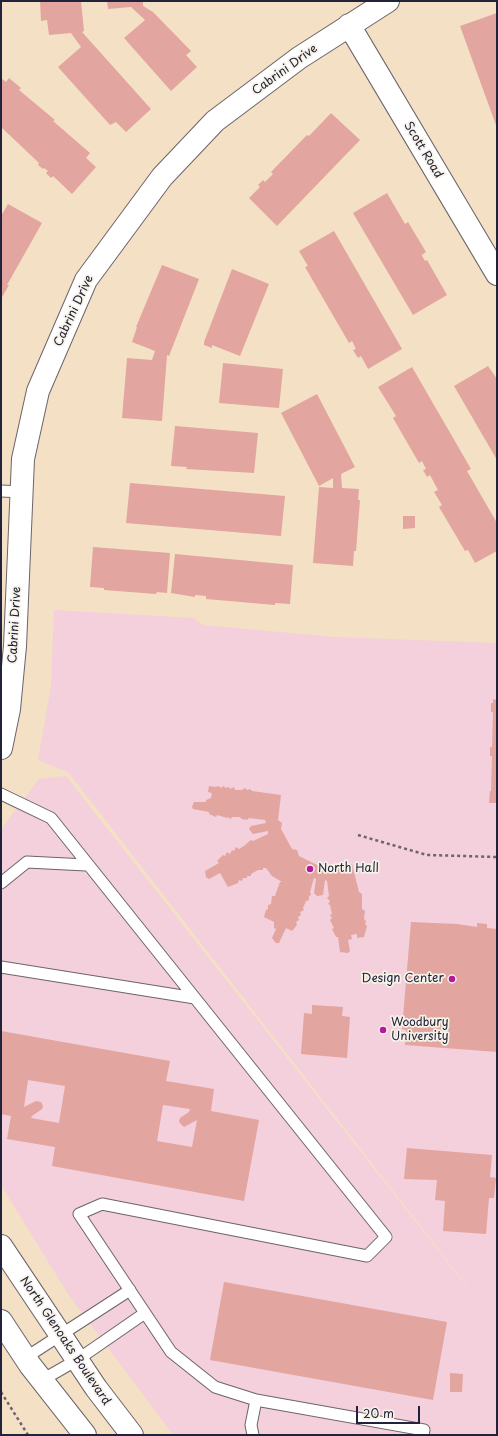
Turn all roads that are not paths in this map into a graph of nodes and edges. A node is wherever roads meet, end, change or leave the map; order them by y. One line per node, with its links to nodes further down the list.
1 (388, 1): 2 (street, Cabrini Drive)
2 (349, 25): 3 (street, Scott Road); 4 (street, Cabrini Drive)
3 (497, 274)
4 (11, 492): 5 (street, Cabrini Drive)
5 (8, 646): 6 (street, Cabrini Drive)
6 (5, 709): 7 (street, Cabrini Drive)
7 (1, 748)
8 (1, 794): 9 (lane)
9 (86, 864): 10 (lane); 12 (lane)
10 (1, 883)
11 (1, 967): 12 (lane)
12 (195, 998): 14 (lane)
13 (1, 1246): 17 (street, North Glenoaks Boulevard)
14 (130, 1290): 15 (lane); 17 (lane)
15 (145, 1313): 19 (lane); 21 (lane)
16 (1, 1322): 18 (street)
17 (61, 1336): 18 (lane); 19 (street, North Glenoaks Boulevard)
18 (25, 1358): 20 (street)
19 (77, 1360): 20 (lane); 23 (street, North Glenoaks Boulevard)
20 (42, 1380): 22 (street)
21 (256, 1400): 24 (lane); 25 (lane)
22 (85, 1435)
23 (132, 1435)
24 (252, 1435)
25 (423, 1435)

